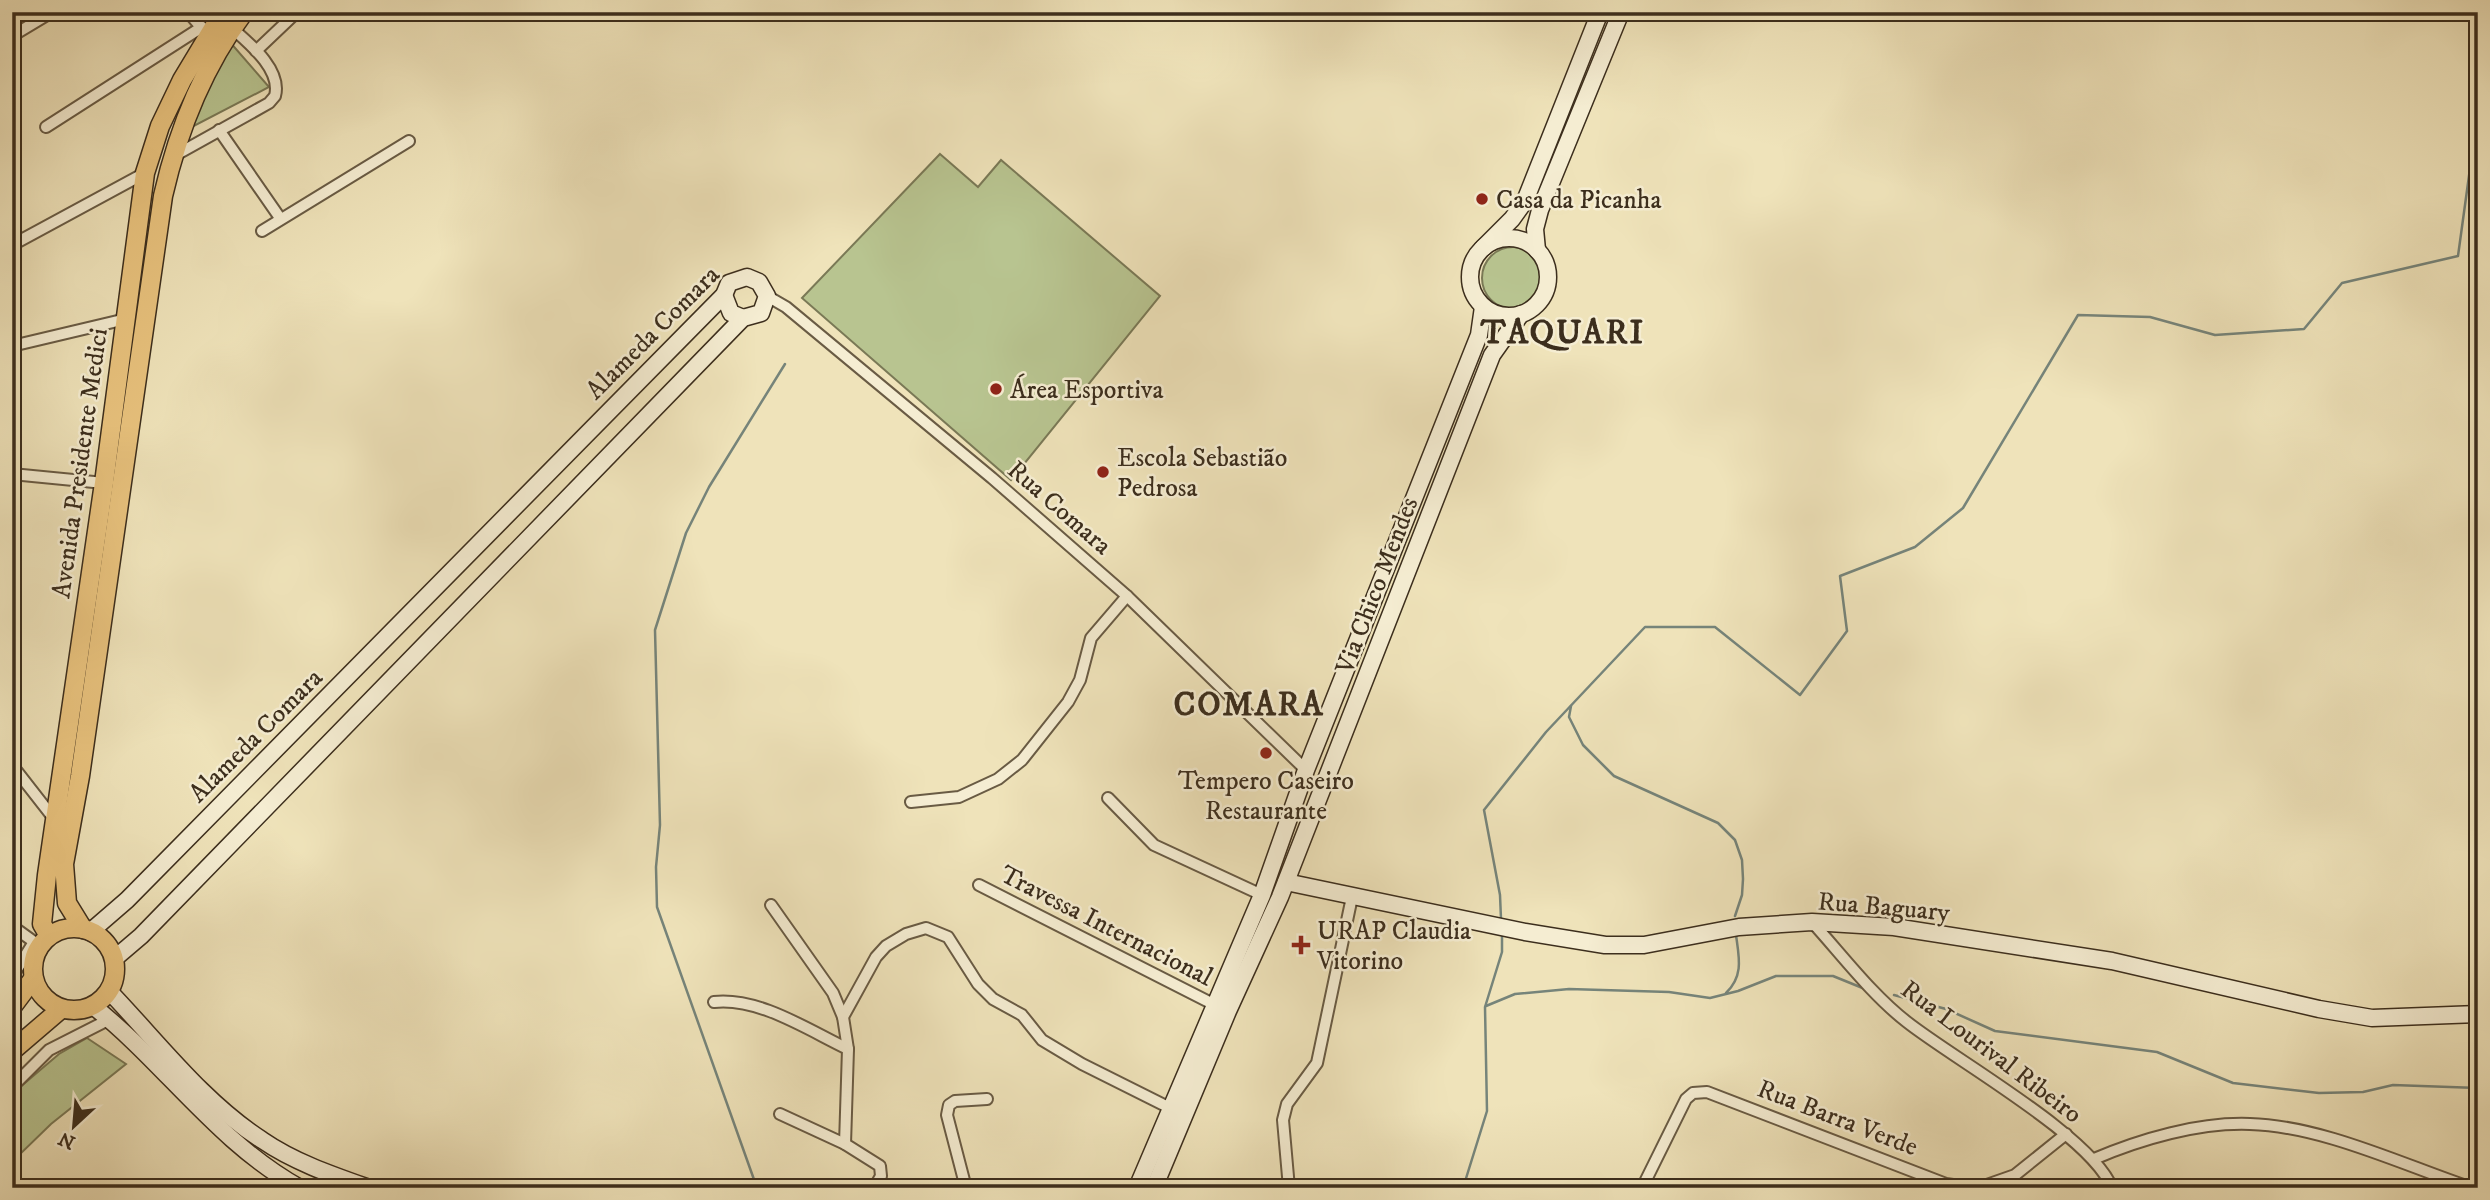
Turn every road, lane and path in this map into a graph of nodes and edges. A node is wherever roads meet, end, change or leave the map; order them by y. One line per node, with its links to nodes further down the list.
1 (52, 12): 10 (street)
2 (188, 12): 9 (street)
3 (223, 12): 9 (main road, Avenida Presidente Medici)
4 (244, 12): 8 (main road, Avenida Presidente Medici)
5 (297, 12): 11 (street)
6 (1600, 12): 20 (street)
7 (1621, 12): 21 (street)
8 (232, 28): 11 (street); 15 (main road, Avenida Presidente Medici)
9 (204, 31): 12 (street); 16 (main road, Avenida Presidente Medici)
10 (12, 37)
11 (256, 51): 13 (street)
12 (47, 127)
13 (219, 130): 15 (street); 17 (street)
14 (409, 141): 17 (street)
15 (172, 157): 44 (main road, Avenida Presidente Medici)
16 (145, 173): 19 (street); 27 (main road, Avenida Presidente Medici)
17 (280, 218): 18 (street)
18 (262, 231)
19 (12, 245)
20 (1483, 248): 21 (street); 24 (street)
21 (1537, 250): 25 (street)
22 (724, 295): 23 (street, Alameda Comara); 26 (street); 44 (street, Alameda Comara)
23 (767, 296): 26 (street, Alameda Comara); 31 (street, Rua Comara)
24 (1483, 307): 25 (street); 33 (street, Via Chico Mendes)
25 (1521, 314): 37 (street, Via Chico Mendes)
26 (743, 318): 46 (street, Alameda Comara)
27 (126, 319): 28 (street); 30 (main road, Avenida Presidente Medici)
28 (12, 346)
29 (12, 474): 30 (street)
30 (104, 483): 36 (main road, Avenida Presidente Medici)
31 (1127, 596): 33 (street, Rua Comara); 35 (street)
32 (12, 765): 36 (street)
33 (1306, 770): 39 (street, Via Chico Mendes)
34 (1108, 798): 39 (street)
35 (911, 802)
36 (55, 820): 45 (main road, Avenida Presidente Medici)
37 (1286, 882): 40 (street, Rua Baguary); 72 (street, Via Chico Mendes)
38 (979, 885): 51 (street, Travessa Internacional)
39 (1262, 895): 51 (street, Via Chico Mendes)
40 (1352, 897): 42 (street, Rua Baguary); 73 (street)
41 (771, 905): 56 (street)
42 (1812, 922): 55 (street, Rua Baguary); 64 (street, Rua Lourival Ribeiro)
43 (12, 926): 45 (street)
44 (87, 930): 45 (main road); 46 (main road)
45 (41, 941): 47 (street); 48 (main road)
46 (114, 959): 49 (main road)
47 (12, 977)
48 (33, 979): 53 (main road); 54 (main road)
49 (109, 991): 52 (main road); 68 (street)
50 (714, 1002): 58 (street)
51 (1215, 1005): 62 (street, Via Chico Mendes)
52 (93, 1006): 54 (main road); 57 (street)
53 (12, 1007)
54 (61, 1009): 59 (main road)
55 (2478, 1014)
56 (843, 1017): 58 (street); 62 (street)
57 (110, 1019): 60 (street); 67 (street)
58 (848, 1049): 65 (street)
59 (12, 1051)
60 (12, 1087)
61 (987, 1099): 70 (street)
62 (1170, 1108): 71 (street, Via Chico Mendes)
63 (780, 1114): 65 (street)
64 (2066, 1134): 66 (street, Rua Lourival Ribeiro); 75 (street, Rua Barra Verde)
65 (845, 1144): 69 (street)
66 (2094, 1159): 76 (street, Rua Lourival Ribeiro); 77 (street)
67 (300, 1188)
68 (369, 1188)
69 (874, 1188)
70 (966, 1188)
71 (1137, 1188)
72 (1154, 1188)
73 (1289, 1188)
74 (1642, 1188): 75 (street, Rua Barra Verde)
75 (1976, 1188)
76 (2112, 1188)
77 (2472, 1188)

